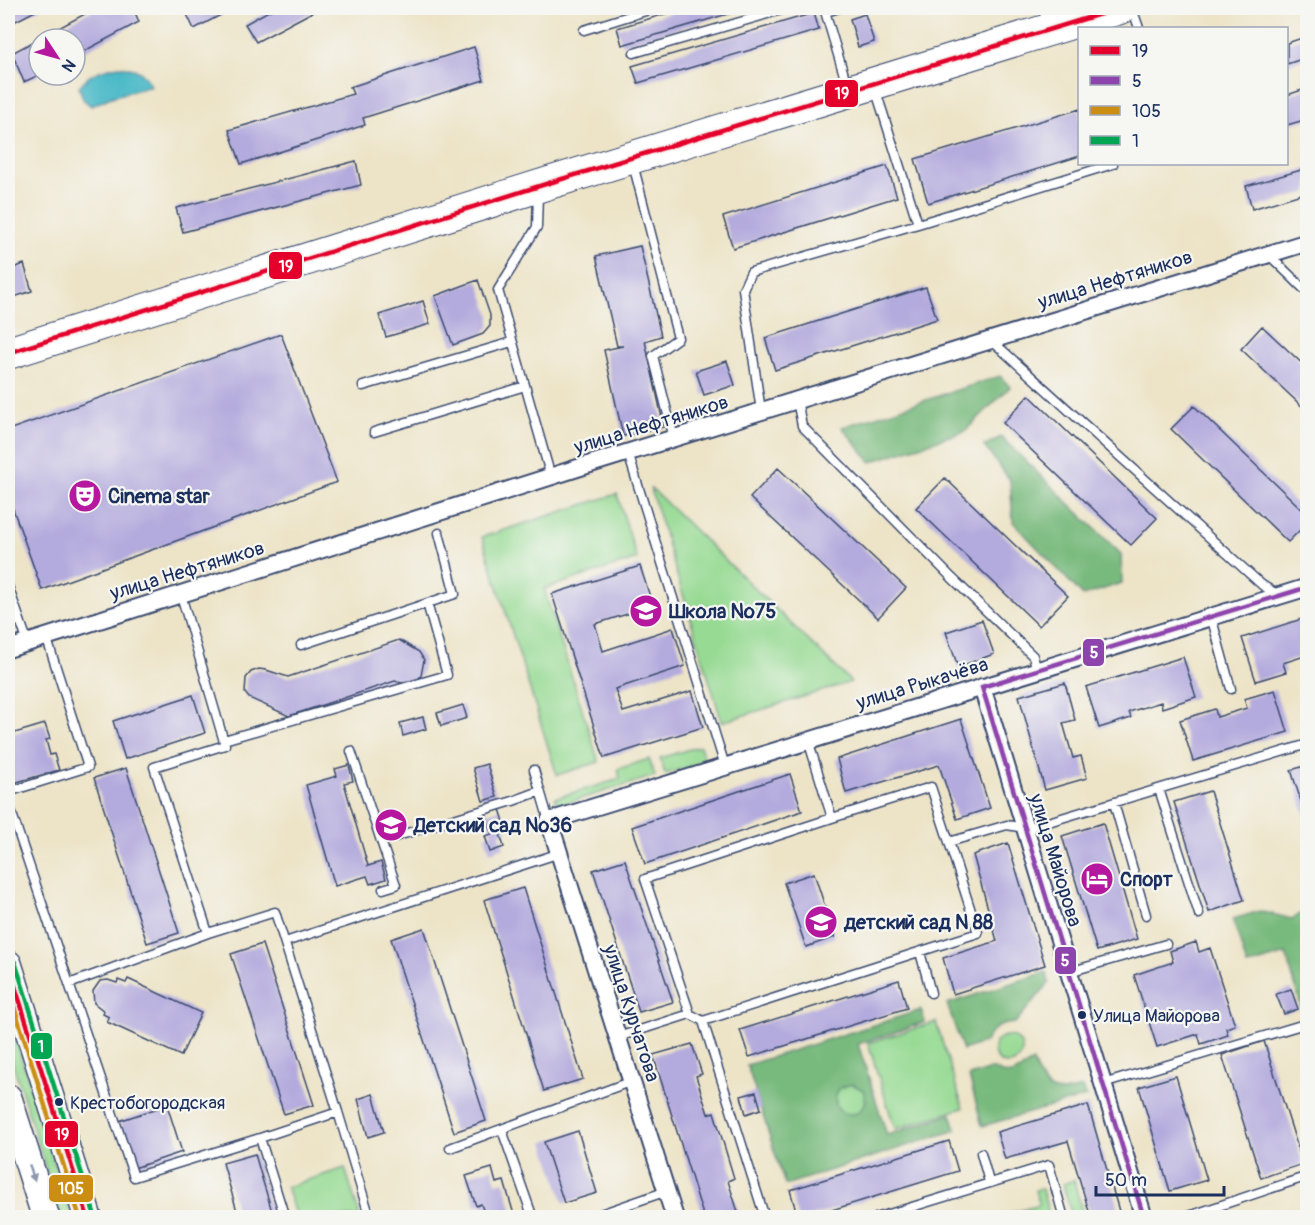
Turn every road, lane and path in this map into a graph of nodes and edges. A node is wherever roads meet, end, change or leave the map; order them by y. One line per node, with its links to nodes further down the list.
1 (655, 8): 9 (lane)
2 (788, 8): 10 (lane)
3 (839, 8): 6 (lane)
4 (1120, 8): 7 (highway)
5 (1132, 8): 8 (lane)
6 (825, 10): 11 (lane)
7 (1046, 19): 11 (highway)
8 (1139, 27)
9 (584, 30)
10 (634, 53)
11 (861, 88): 12 (highway); 15 (lane)
12 (631, 158): 14 (highway); 27 (lane)
13 (1110, 165): 15 (lane)
14 (538, 187): 20 (lane); 21 (highway)
15 (918, 224): 25 (lane)
16 (1308, 242): 17 (street, улица Нефтяников)
17 (1268, 254): 18 (lane); 19 (street, улица Нефтяников)
18 (1308, 294)
19 (991, 340): 24 (street, улица Нефтяников); 34 (lane)
20 (512, 342): 22 (lane); 23 (lane)
21 (8, 353)
22 (363, 386)
23 (525, 386): 26 (lane); 29 (lane)
24 (797, 400): 25 (street, улица Нефтяников); 43 (lane)
25 (761, 411): 27 (street, улица Нефтяников)
26 (374, 432)
27 (674, 438): 28 (street, улица Нефтяников)
28 (628, 453): 29 (street, улица Нефтяников); 50 (lane)
29 (552, 477): 33 (street, улица Нефтяников)
30 (439, 533): 35 (lane)
31 (8, 586): 37 (lane)
32 (1308, 587): 34 (street, улица Рыкачёва)
33 (181, 595): 39 (street, улица Нефтяников); 46 (lane)
34 (1279, 596): 36 (street, улица Рыкачёва)
35 (427, 603): 41 (lane); 46 (lane)
36 (1211, 616): 43 (street, улица Рыкачёва); 45 (lane)
37 (19, 620): 38 (lane); 40 (lane)
38 (8, 623)
39 (46, 636): 40 (street, улица Нефтяников); 54 (lane)
40 (28, 643): 42 (street, улица Нефтяников)
41 (301, 645)
42 (8, 650)
43 (1037, 670): 44 (street, улица Рыкачёва)
44 (982, 687): 47 (street, улица Рыкачёва); 59 (street, улица Майорова)
45 (1231, 689)
46 (224, 740): 66 (lane)
47 (808, 740): 50 (street, улица Рыкачёва); 57 (lane)
48 (1308, 744): 52 (lane)
49 (351, 751): 60 (lane)
50 (725, 766): 58 (street, улица Рыкачёва)
51 (534, 770): 53 (lane)
52 (1159, 789): 56 (lane); 64 (lane)
53 (540, 791): 58 (lane); 60 (lane)
54 (8, 792)
55 (8, 802): 72 (lane)
56 (1114, 802): 59 (lane); 65 (lane)
57 (832, 818): 61 (lane); 74 (lane)
58 (549, 821): 62 (street, улица Курчатова)
59 (1025, 828): 61 (lane); 71 (street, улица Майорова)
60 (381, 841): 63 (lane)
61 (949, 842): 69 (lane)
62 (560, 853): 67 (lane); 77 (street, улица Курчатова)
63 (383, 889)
64 (1199, 914)
65 (1146, 915)
66 (208, 933): 67 (lane); 72 (lane)
67 (285, 942): 81 (lane)
68 (1166, 944): 71 (lane)
69 (920, 952): 73 (lane); 75 (lane)
70 (8, 964): 90 (main road)
71 (1069, 972): 79 (street, улица Майорова)
72 (69, 984): 83 (lane)
73 (931, 993)
74 (690, 1014): 75 (lane); 77 (lane)
75 (703, 1021): 96 (lane)
76 (1308, 1023): 79 (lane)
77 (618, 1037): 78 (street, улица Курчатова)
78 (632, 1081): 82 (lane); 88 (street, улица Курчатова)
79 (1103, 1084): 99 (street, улица Майорова)
80 (8, 1098): 89 (main road, one-way to 89)
81 (338, 1112): 83 (lane); 92 (lane)
82 (502, 1130): 84 (lane); 93 (lane)
83 (260, 1138): 91 (lane)
84 (450, 1148)
85 (981, 1153): 87 (lane)
86 (1308, 1176): 100 (lane)
87 (989, 1182): 97 (lane); 98 (lane)
88 (667, 1191): 94 (lane); 95 (street, улица Курчатова)
89 (46, 1218)
90 (88, 1218)
91 (285, 1218)
92 (370, 1218)
93 (533, 1218)
94 (589, 1218)
95 (675, 1218)
96 (765, 1218)
97 (876, 1218)
98 (1064, 1218)
99 (1143, 1218)
100 (1183, 1218)

